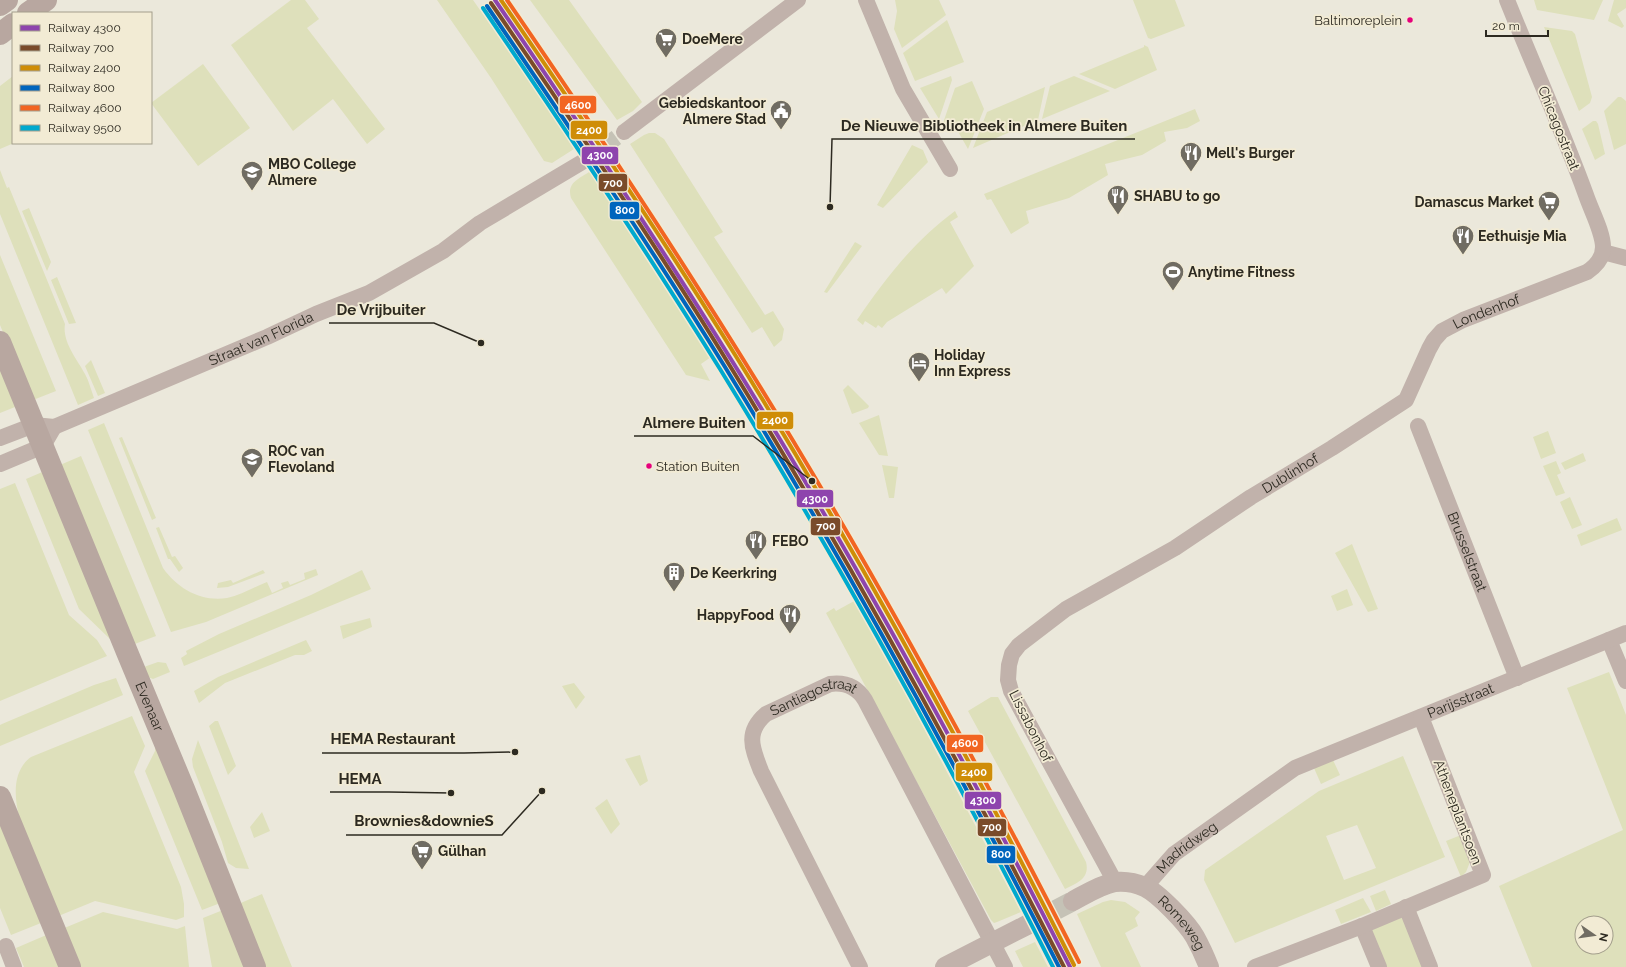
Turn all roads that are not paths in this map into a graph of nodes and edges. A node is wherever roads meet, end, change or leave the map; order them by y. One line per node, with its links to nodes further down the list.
1 (6, 0): 6 (main road)
2 (46, 0): 7 (main road)
3 (798, 0): 10 (street)
4 (866, 0): 12 (street)
5 (1507, 0): 13 (street, Chicagostraat)
6 (0, 5)
7 (29, 12)
8 (12, 25): 9 (main road)
9 (0, 34)
10 (624, 132)
11 (584, 161): 17 (street, Straat van Florida)
12 (950, 169)
13 (1602, 255): 14 (street); 16 (street, Londenhof)
14 (1626, 258)
15 (0, 342): 17 (main road, Evenaar)
16 (1406, 400): 22 (street, Dublinhof)
17 (44, 426): 19 (street); 20 (main road, Evenaar)
18 (1418, 426): 25 (street, Brusselstraat)
19 (0, 438)
20 (43, 446): 21 (street); 40 (main road, Evenaar)
21 (0, 464)
22 (1175, 548): 30 (street, Lissabonhof)
23 (1626, 633): 24 (street, Parijsstraat)
24 (1609, 640): 25 (street, Parijsstraat); 26 (street)
25 (1517, 678): 27 (street, Parijsstraat)
26 (1626, 682)
27 (1421, 717): 28 (street, Parijsstraat); 33 (street, Atheneplantsoen)
28 (1295, 768): 31 (street, Madridweg)
29 (0, 797): 39 (main road)
30 (1115, 882): 31 (street); 32 (street)
31 (1145, 887): 44 (street, Romeweg)
32 (1073, 901)
33 (1406, 907): 35 (street, Atheneplantsoen); 47 (street)
34 (1027, 925): 36 (street)
35 (1362, 926): 45 (street, Atheneplantsoen); 46 (street)
36 (992, 943): 41 (street, Santiagostraat); 42 (street); 43 (street, Santiagostraat)
37 (6, 946): 38 (street)
38 (14, 967)
39 (70, 967)
40 (255, 967)
41 (860, 967)
42 (945, 967)
43 (1005, 967)
44 (1210, 967)
45 (1255, 967)
46 (1379, 967)
47 (1430, 967)

